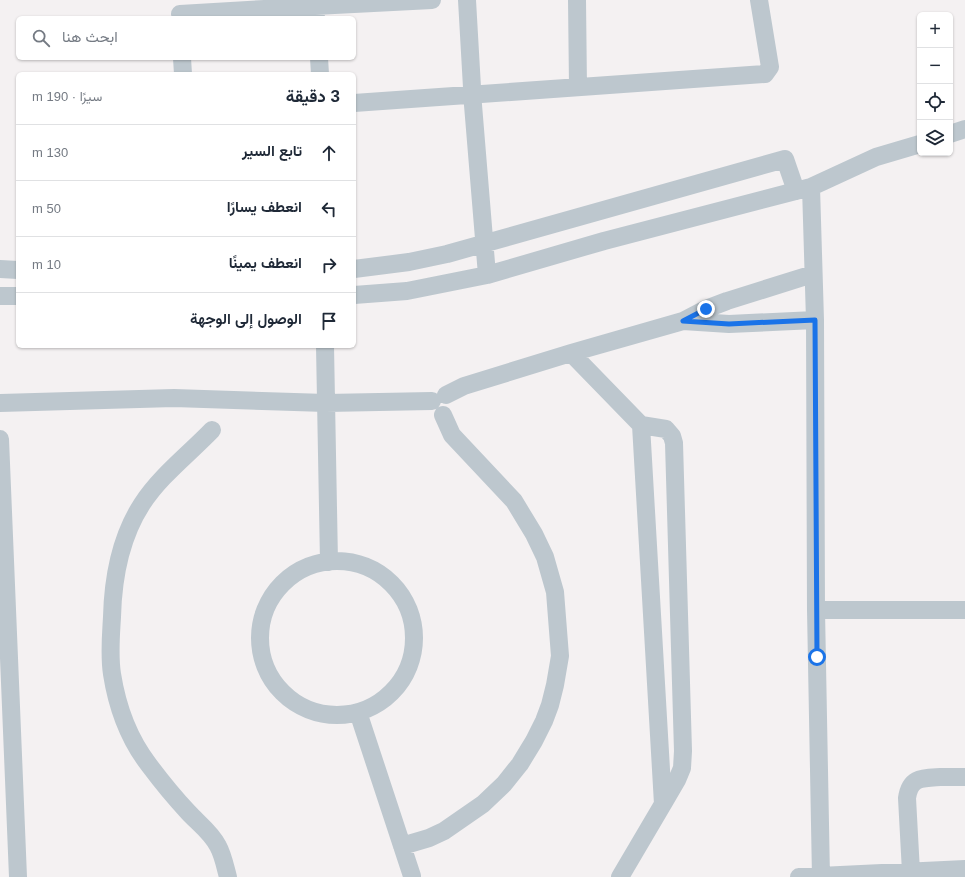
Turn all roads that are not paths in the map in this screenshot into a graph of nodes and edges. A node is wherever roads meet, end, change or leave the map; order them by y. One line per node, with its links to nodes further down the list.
1 (432, 0): 5 (street)
2 (467, 0): 12 (street)
3 (577, 0): 11 (street)
4 (759, 0): 11 (street)
5 (315, 8): 6 (street)
6 (180, 11)
7 (182, 60): 9 (street)
8 (319, 60): 10 (street)
9 (183, 72)
10 (320, 72)
11 (578, 87): 12 (street)
12 (473, 94): 13 (street); 18 (street)
13 (356, 103)
14 (965, 129): 15 (street)
15 (953, 133)
16 (917, 145): 17 (street)
17 (804, 189): 18 (street); 22 (street); 23 (street)
18 (484, 244): 19 (street); 23 (street)
19 (356, 269)
20 (0, 270): 21 (street)
21 (16, 270)
22 (813, 274): 27 (street); 28 (street)
23 (487, 276): 24 (street)
24 (356, 295)
25 (0, 296): 26 (street)
26 (16, 296)
27 (815, 320): 28 (street); 40 (street)
28 (683, 321): 30 (street)
29 (325, 348): 33 (street)
30 (571, 353): 31 (street); 34 (street)
31 (439, 398): 33 (street); 47 (street)
32 (0, 403): 33 (street)
33 (326, 403): 37 (street)
34 (642, 424): 38 (street); 39 (street)
35 (212, 430): 51 (street)
36 (0, 439): 50 (street)
37 (329, 562): 44 (street); 44 (street)
38 (677, 587): 39 (street); 42 (street)
39 (651, 588): 43 (street)
40 (816, 610): 41 (street); 55 (street)
41 (965, 610)
42 (678, 616): 43 (street); 46 (street)
43 (652, 619): 46 (street)
44 (358, 712): 47 (street)
45 (965, 777): 48 (street)
46 (663, 804): 53 (street)
47 (402, 846): 52 (street)
48 (911, 872): 49 (street); 55 (street)
49 (958, 872)
50 (18, 877)
51 (228, 877)
52 (416, 877)
53 (620, 877)
54 (799, 877): 55 (street)
55 (821, 877)

